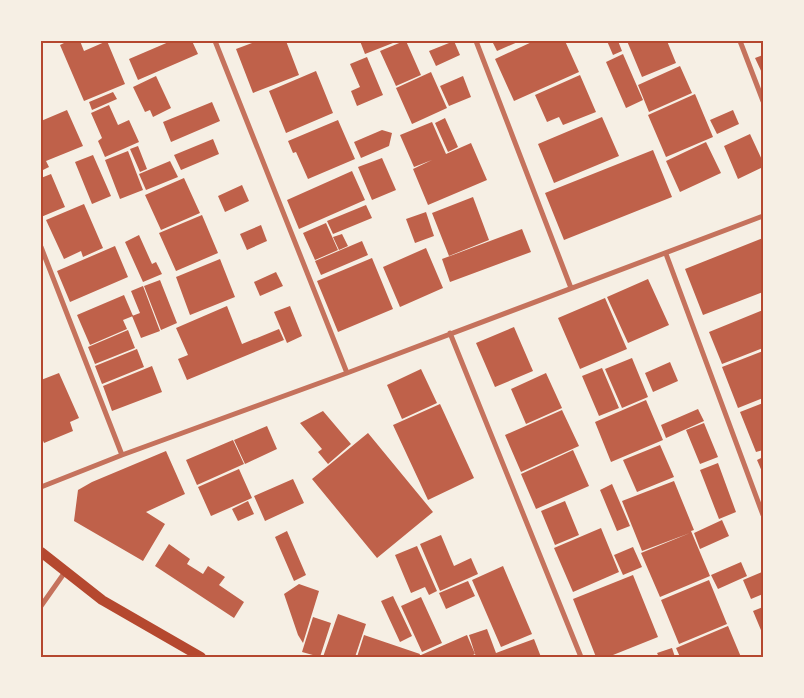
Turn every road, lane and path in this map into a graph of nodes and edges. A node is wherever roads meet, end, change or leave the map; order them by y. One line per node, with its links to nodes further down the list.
1 (215, 41): 10 (street)
2 (476, 41): 8 (street)
3 (740, 41): 4 (street)
4 (763, 101)
5 (763, 216): 7 (street)
6 (41, 248): 11 (street)
7 (666, 254): 8 (street); 13 (street)
8 (571, 288): 9 (street)
9 (450, 334): 10 (street); 18 (street)
10 (347, 373): 11 (street)
11 (122, 455): 12 (street)
12 (41, 486)
13 (763, 514)
14 (41, 552): 15 (main road)
15 (65, 572): 16 (street); 17 (main road)
16 (41, 606)
17 (202, 657)
18 (581, 657)

